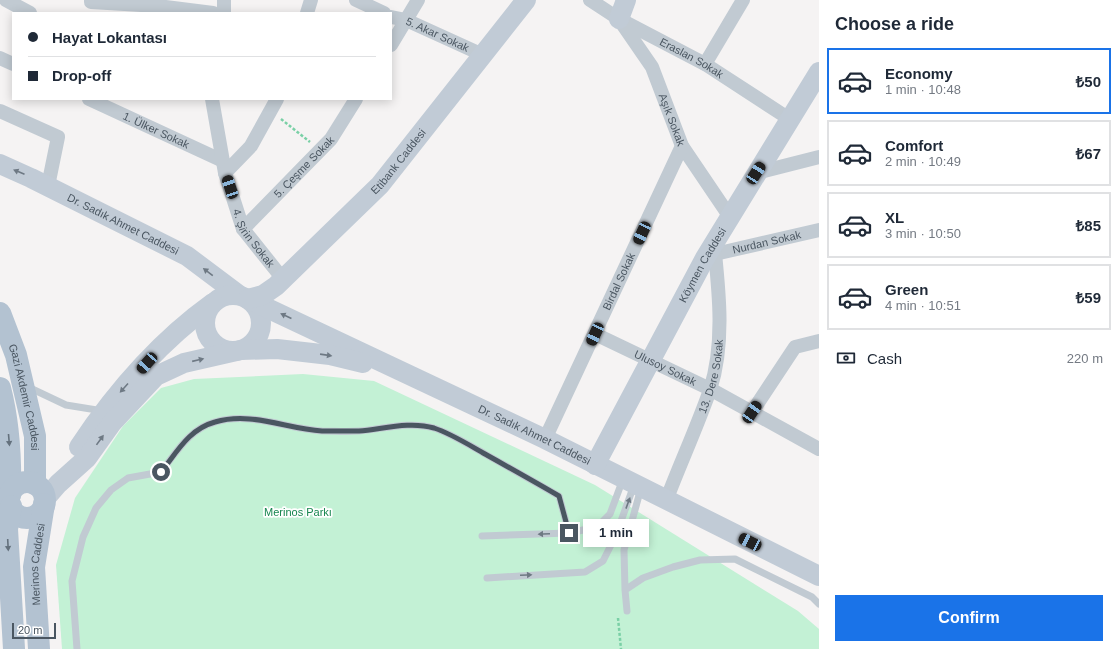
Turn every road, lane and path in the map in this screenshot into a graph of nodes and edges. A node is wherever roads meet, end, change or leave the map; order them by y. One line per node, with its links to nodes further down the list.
1 (6, 0): 12 (street)
2 (91, 0): 11 (street)
3 (224, 0): 14 (street)
4 (311, 0): 15 (street)
5 (356, 0): 16 (street)
6 (418, 0): 19 (street)
7 (526, 0): 21 (main road, Etibank Caddesi)
8 (590, 0): 18 (street, Eraslan Sokak)
9 (626, 0): 18 (main road)
10 (743, 0): 24 (street)
11 (158, 3): 13 (street)
12 (28, 12)
13 (208, 12)
14 (224, 12)
15 (307, 12)
16 (382, 12)
17 (392, 17): 19 (street, 5. Akar Sokak)
18 (619, 19): 24 (street, Eraslan Sokak); 32 (street, Aşık Sokak)
19 (406, 20): 20 (street); 21 (street, 5. Akar Sokak)
20 (392, 43)
21 (483, 55): 43 (main road, Etibank Caddesi)
22 (0, 58): 23 (street)
23 (12, 64)
24 (705, 64): 31 (street, Eraslan Sokak)
25 (819, 72): 31 (main road, Köymen Caddesi)
26 (91, 100): 36 (street, 1. Ülker Sokak)
27 (212, 100): 36 (street, 4. Şirin Sokak)
28 (355, 100): 33 (street, 5. Çeşme Sokak)
29 (274, 105): 33 (path); 36 (street)
30 (0, 111): 38 (street)
31 (791, 120): 37 (main road, Köymen Caddesi)
32 (682, 146): 39 (street, Aşık Sokak); 47 (street, Birdal Sokak)
33 (320, 150): 40 (street, 5. Çeşme Sokak)
34 (819, 157): 37 (street)
35 (0, 164): 38 (main road, Dr. Sadık Ahmet Caddesi, one-way to 35)
36 (224, 167): 40 (street, 4. Şirin Sokak)
37 (756, 173): 39 (main road, Köymen Caddesi)
38 (48, 186): 44 (main road, Dr. Sadık Ahmet Caddesi, one-way to 38)
39 (730, 217): 42 (main road, Köymen Caddesi)
40 (243, 229): 43 (street, 4. Şirin Sokak)
41 (819, 230): 42 (street, Nurdan Sokak)
42 (714, 249): 50 (main road, Köymen Caddesi); 54 (street, 13. Dere Sokak)
43 (283, 279): 44 (main road, Etibank Caddesi)
44 (243, 297): 45 (main road); 49 (main road); 51 (main road, Dr. Sadık Ahmet Caddesi, one-way to 44)
45 (213, 303): 49 (main road); 55 (main road, one-way to 55)
46 (0, 313): 52 (main road, Gazi Akdemir Caddesi)
47 (595, 334): 50 (street, Ulusoy Sokak); 57 (street, Birdal Sokak)
48 (819, 341): 56 (street)
49 (241, 350): 51 (main road, one-way to 51); 61 (main road, one-way to 49)
50 (650, 360): 54 (street, Ulusoy Sokak); 59 (main road, Köymen Caddesi)
51 (410, 375): 57 (main road, Dr. Sadık Ahmet Caddesi)
52 (25, 385): 55 (lane); 61 (main road, Gazi Akdemir Caddesi)
53 (0, 388): 62 (main road, Gazi Akdemir Caddesi, one-way to 62)
54 (710, 389): 56 (street, Ulusoy Sokak); 63 (street, 13. Dere Sokak)
55 (103, 411): 61 (main road)
56 (752, 412): 58 (street, Ulusoy Sokak)
57 (545, 439): 59 (main road, Dr. Sadık Ahmet Caddesi)
58 (819, 449)
59 (595, 465): 60 (main road, Dr. Sadık Ahmet Caddesi)
60 (633, 484): 63 (main road, Dr. Sadık Ahmet Caddesi); 64 (lane); 67 (lane, one-way to 60); 68 (lane)
61 (41, 494): 62 (main road); 62 (main road); 72 (main road, Merinos Caddesi)
62 (7, 501): 71 (main road, one-way to 71)
63 (666, 501): 66 (main road, Dr. Sadık Ahmet Caddesi)
64 (569, 533): 65 (lane, one-way to 65); 73 (lane)
65 (482, 536)
66 (819, 576)
67 (487, 578)
68 (626, 590): 69 (lane); 70 (lane)
69 (819, 604)
70 (627, 611): 74 (path)
71 (14, 649)
72 (39, 649)
73 (77, 649)
74 (621, 649)

